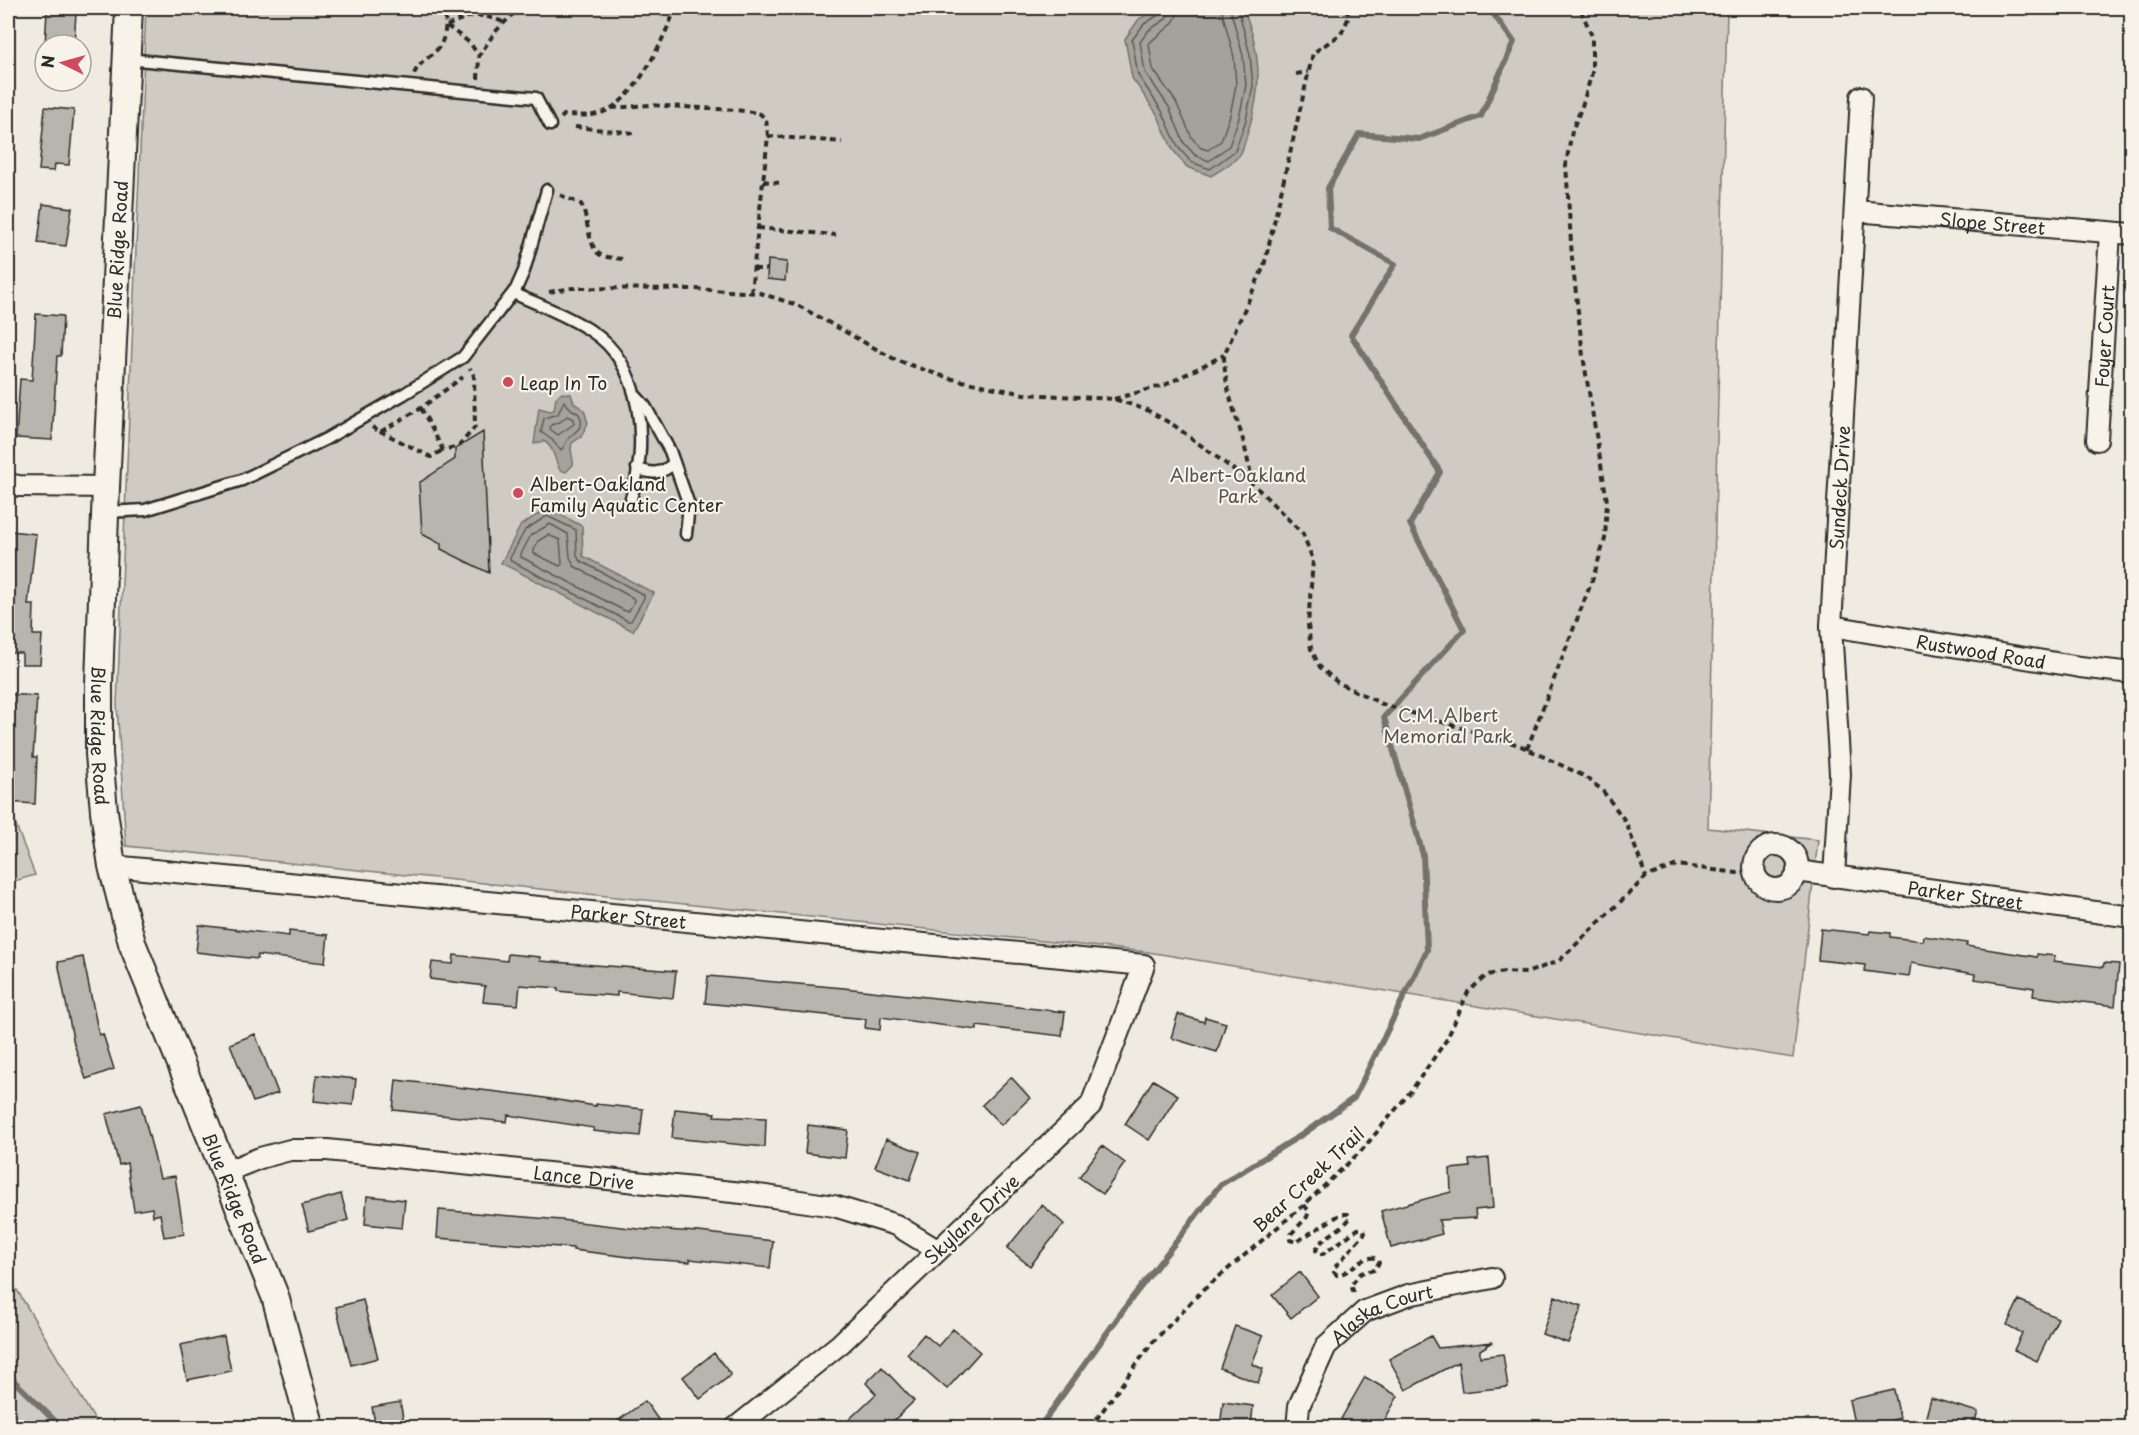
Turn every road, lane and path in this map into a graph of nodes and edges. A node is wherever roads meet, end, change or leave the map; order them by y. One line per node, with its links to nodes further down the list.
1 (129, 8): 10 (street, Blue Ridge Road)
2 (444, 8): 8 (path)
3 (519, 8): 7 (path)
4 (676, 8): 16 (path)
5 (1346, 8): 11 (path)
6 (1580, 8): 52 (path)
7 (505, 23): 8 (path); 9 (path)
8 (447, 26): 9 (path); 13 (path)
9 (479, 56): 14 (path)
10 (127, 58): 13 (lane); 48 (street, Blue Ridge Road)
11 (1308, 72): 12 (path); 35 (path)
12 (1296, 74)
13 (415, 87): 14 (lane)
14 (477, 93): 17 (lane)
15 (1861, 98): 25 (street, Sundeck Drive)
16 (612, 108): 17 (path); 20 (path)
17 (550, 125)
18 (575, 127): 19 (path)
19 (634, 133)
20 (768, 136): 21 (path); 22 (path)
21 (842, 142)
22 (763, 182): 23 (path); 26 (path)
23 (779, 183)
24 (547, 190): 30 (path); 33 (lane)
25 (1855, 212): 27 (street, Slope Street); 50 (street, Sundeck Drive)
26 (758, 228): 29 (path); 31 (path)
27 (2110, 232): 28 (street, Slope Street); 41 (street, Foyer Court)
28 (2132, 234)
29 (836, 235)
30 (622, 259)
31 (754, 269): 32 (path); 34 (path)
32 (767, 269)
33 (514, 291): 34 (path); 36 (lane); 37 (lane)
34 (751, 292): 38 (path)
35 (1224, 355): 38 (path); 46 (path)
36 (463, 357): 42 (path); 48 (lane)
37 (635, 394): 43 (lane); 44 (lane)
38 (1114, 399): 46 (path)
39 (421, 408): 42 (path)
40 (380, 432): 42 (path)
41 (2097, 440)
42 (444, 450)
43 (674, 463): 44 (lane); 49 (lane)
44 (638, 468): 47 (lane)
45 (8, 484): 48 (street)
46 (1253, 484): 52 (path)
47 (631, 498)
48 (106, 499): 53 (street, Blue Ridge Road)
49 (686, 534)
50 (1831, 626): 51 (street, Rustwood Road); 57 (street, Sundeck Drive)
51 (2132, 673)
52 (1527, 749): 56 (path)
53 (112, 866): 59 (street, Parker Street); 60 (street, Blue Ridge Road)
54 (1753, 866): 55 (street); 55 (street); 56 (path, Bear Creek Trail)
55 (1797, 871): 57 (street, Parker Street)
56 (1646, 877): 61 (path, Bear Creek Trail)
57 (1834, 877): 58 (street, Parker Street)
58 (2132, 917)
59 (1144, 965): 62 (street, Skylane Drive)
60 (225, 1172): 62 (street, Lance Drive); 65 (street, Blue Ridge Road)
61 (1304, 1205): 64 (path); 67 (path, Bear Creek Trail)
62 (937, 1250): 66 (street, Skylane Drive)
63 (1492, 1278): 64 (street, Alaska Court)
64 (1365, 1311): 68 (street, Alaska Court)
65 (311, 1428)
66 (735, 1428)
67 (1089, 1428)
68 (1297, 1428)

